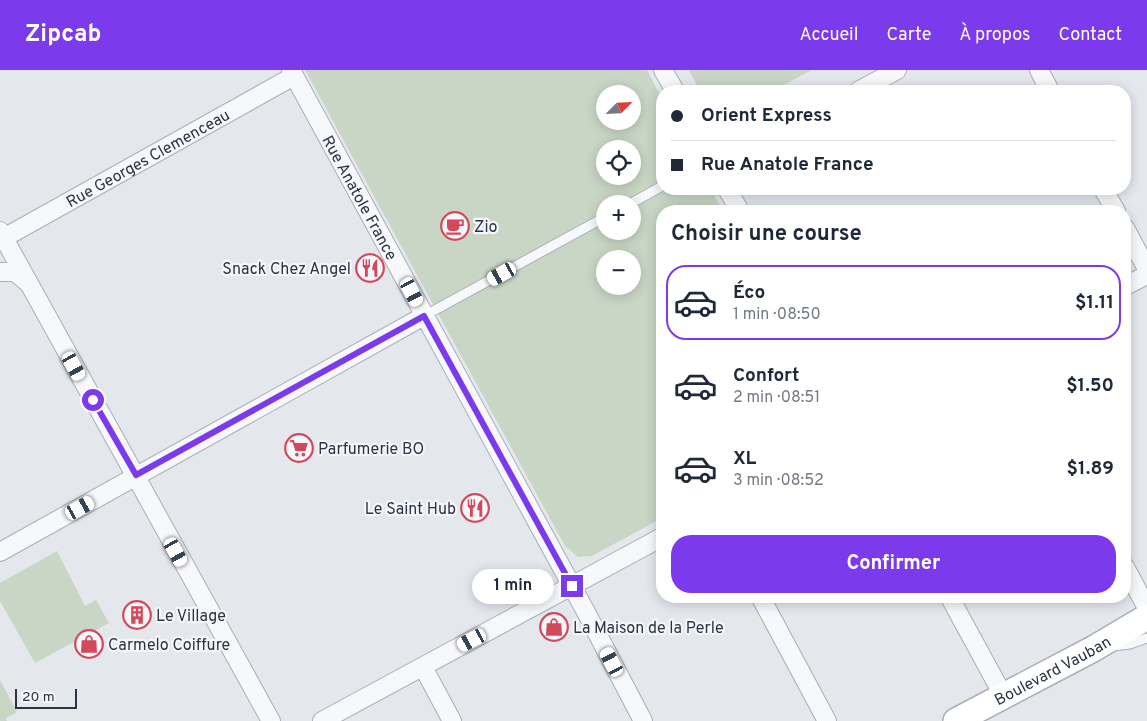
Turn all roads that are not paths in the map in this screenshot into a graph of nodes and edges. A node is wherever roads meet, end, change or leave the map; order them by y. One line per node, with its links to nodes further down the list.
1 (663, 70): 5 (street)
2 (897, 70): 6 (street)
3 (1039, 70): 7 (street)
4 (293, 73): 11 (street, Rue Georges Clemenceau); 18 (street, Rue Anatole France)
5 (672, 85)
6 (869, 85)
7 (1047, 85)
8 (656, 189): 9 (lane)
9 (641, 198)
10 (596, 222): 18 (lane)
11 (1, 236): 16 (street)
12 (1131, 239): 13 (street)
13 (1147, 269)
14 (0, 272): 16 (street)
15 (1147, 274): 17 (street)
16 (27, 282): 19 (street)
17 (1131, 283)
18 (424, 316): 19 (street); 23 (street, Rue Anatole France)
19 (136, 475): 21 (street); 32 (street)
20 (656, 540): 23 (street)
21 (0, 552)
22 (1131, 578): 26 (street)
23 (572, 586): 30 (street); 35 (street, Rue Anatole France)
24 (764, 603): 36 (street)
25 (953, 603): 31 (street)
26 (1147, 608)
27 (1147, 617): 29 (street, Boulevard Vauban)
28 (1147, 638): 29 (lane)
29 (1093, 649): 31 (street, Boulevard Vauban)
30 (423, 667): 33 (street); 34 (street)
31 (1004, 697): 37 (street, Boulevard Vauban)
32 (271, 721)
33 (322, 721)
34 (452, 721)
35 (643, 721)
36 (827, 721)
37 (956, 721)

